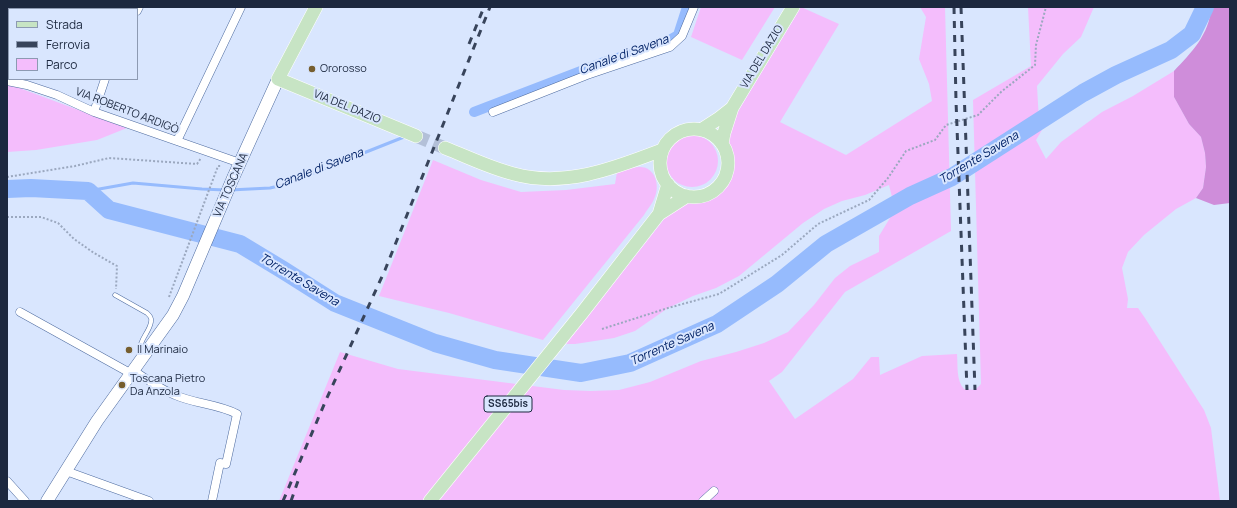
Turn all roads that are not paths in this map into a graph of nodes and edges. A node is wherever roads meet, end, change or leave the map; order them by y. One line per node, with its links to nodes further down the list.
1 (241, 7): 13 (street)
2 (694, 7): 10 (street)
3 (793, 7): 8 (main road, VIA DEL DAZIO)
4 (315, 8): 5 (main road, VIA TOSCANA)
5 (278, 79): 12 (main road, VIA DEL DAZIO); 18 (main road, VIA TOSCANA)
6 (105, 80): 9 (street)
7 (7, 81): 9 (street, VIA ROBERTO ARDIGÒ)
8 (732, 108): 11 (main road, VIA DEL DAZIO); 14 (main road, VIA DEL DAZIO)
9 (94, 112): 13 (street, VIA ROBERTO ARDIGÒ)
10 (492, 112)
11 (701, 130): 14 (main road); 16 (main road, VIA DEL DAZIO)
12 (416, 136)
13 (177, 141): 18 (street, VIA ROBERTO ARDIGÒ)
14 (722, 144): 21 (main road)
15 (446, 148): 17 (main road, VIA DEL DAZIO)
16 (662, 150): 17 (main road, VIA DEL DAZIO); 19 (main road)
17 (630, 163): 19 (main road, VIA DEL DAZIO)
18 (240, 164): 25 (main road, VIA TOSCANA)
19 (661, 171): 20 (main road)
20 (668, 184): 21 (main road); 22 (main road, SS65bis)
21 (687, 196): 22 (main road, SS65bis)
22 (659, 214): 30 (main road, SS65bis)
23 (116, 295): 25 (lane, VIA TOSCANA)
24 (20, 312): 26 (street)
25 (140, 360): 26 (main road, VIA TOSCANA)
26 (132, 372): 27 (main road, VIA TOSCANA); 34 (street)
27 (66, 471): 32 (main road, VIA TOSCANA); 33 (street)
28 (7, 481): 31 (street)
29 (714, 491): 35 (street)
30 (432, 498)
31 (25, 501)
32 (47, 501)
33 (149, 501)
34 (212, 501)
35 (704, 501)

